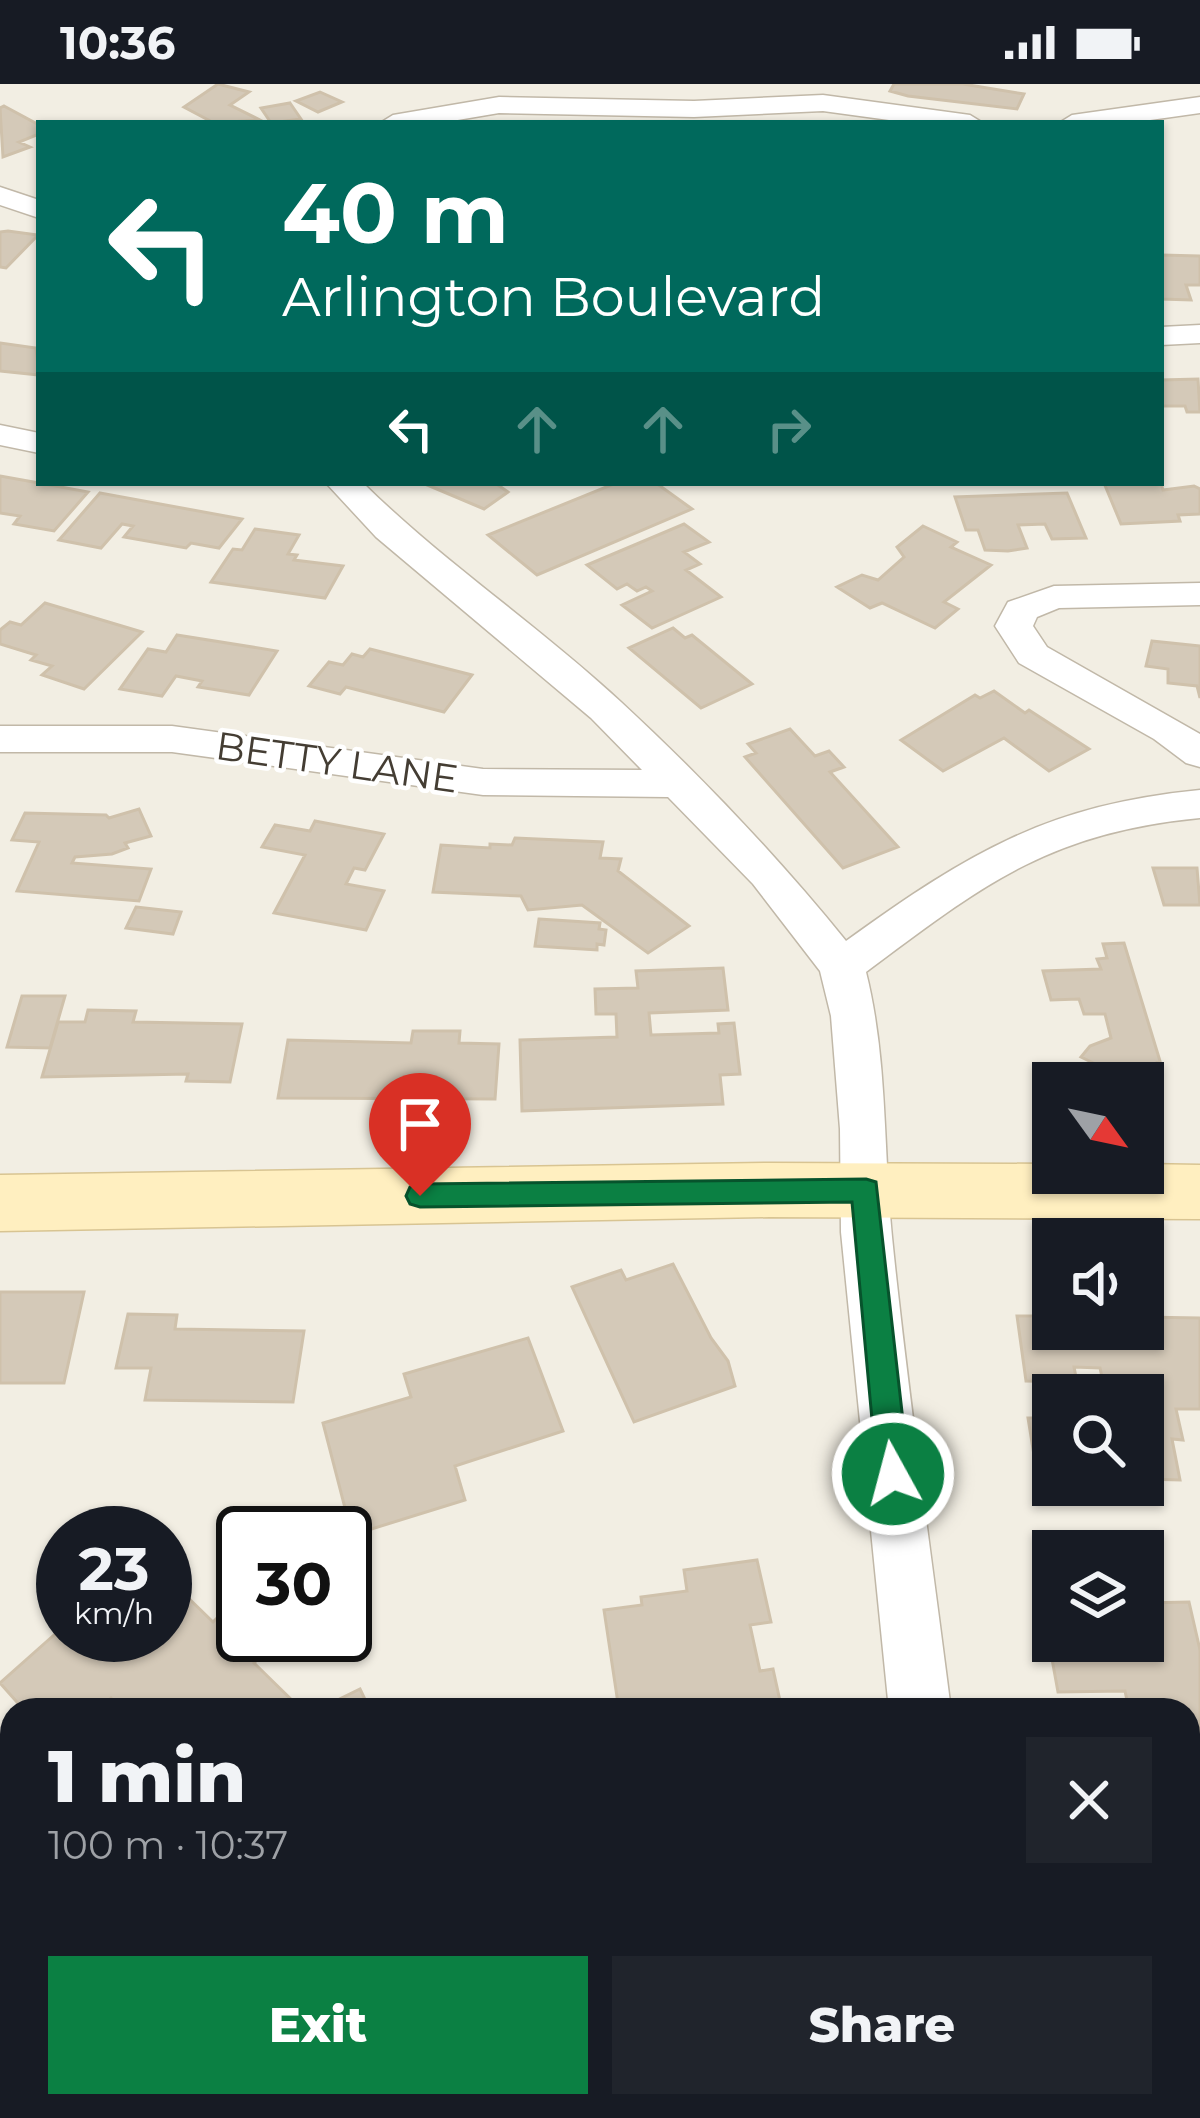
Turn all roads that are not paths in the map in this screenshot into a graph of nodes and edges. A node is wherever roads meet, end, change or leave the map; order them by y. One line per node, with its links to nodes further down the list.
1 (423, 92): 4 (street)
2 (830, 93): 4 (street); 6 (street)
3 (1200, 105): 7 (street)
4 (453, 117): 5 (street)
5 (423, 120)
6 (956, 120)
7 (1093, 120)
8 (0, 196): 9 (street)
9 (36, 208)
10 (1200, 334): 11 (street)
11 (1164, 336)
12 (0, 435): 13 (street)
13 (36, 442)
14 (347, 486): 18 (street)
15 (1200, 594): 17 (street)
16 (0, 739): 18 (street, BETTY LANE)
17 (1200, 754)
18 (674, 784): 20 (street)
19 (1200, 804): 20 (street)
20 (842, 967): 21 (street)
21 (866, 1190): 22 (main road); 23 (main road); 24 (street)
22 (1200, 1192)
23 (0, 1203)
24 (919, 1698)

